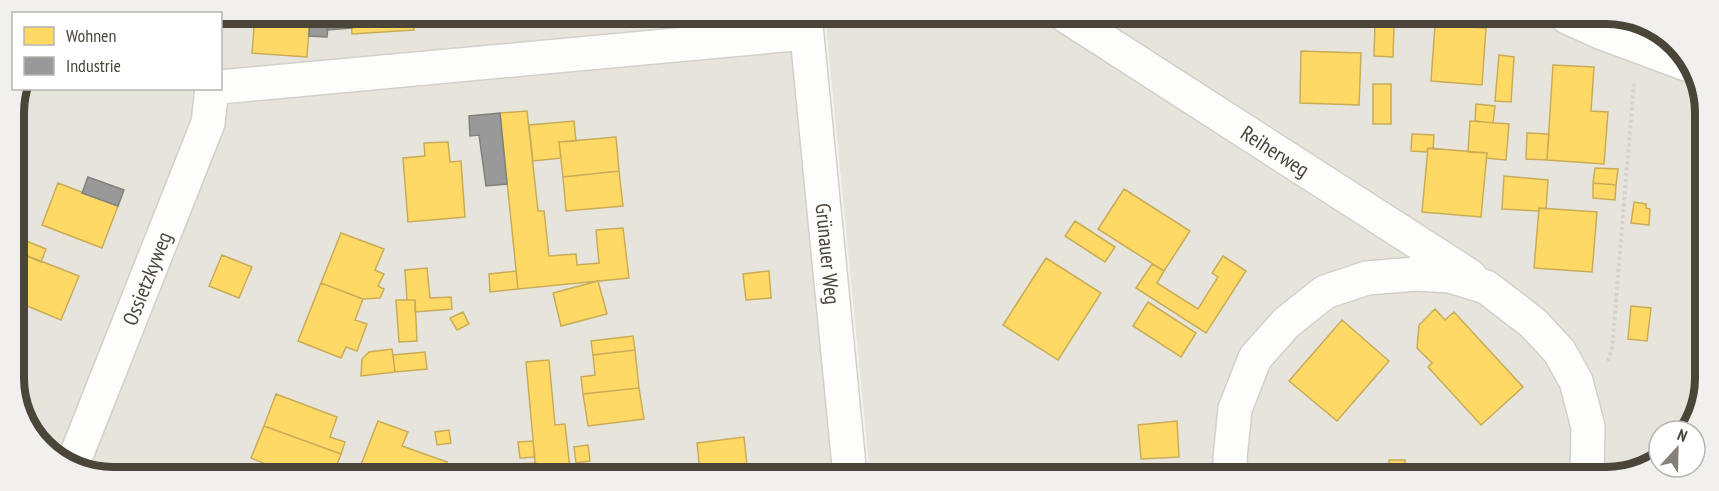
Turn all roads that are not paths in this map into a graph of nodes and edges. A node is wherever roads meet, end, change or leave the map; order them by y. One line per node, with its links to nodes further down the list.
1 (806, 24): 6 (street, Grünauer Weg); 10 (street, Grünauer Weg)
2 (1078, 24): 8 (street, Reiherweg)
3 (1601, 24): 4 (street)
4 (1631, 30): 5 (street)
5 (1675, 57)
6 (222, 87)
7 (212, 90): 9 (street, Ossietzkyweg)
8 (1486, 287): 11 (street, Reiherweg); 12 (street, Reiherweg)
9 (75, 458)
10 (849, 467)
11 (1230, 467)
12 (1587, 467)

